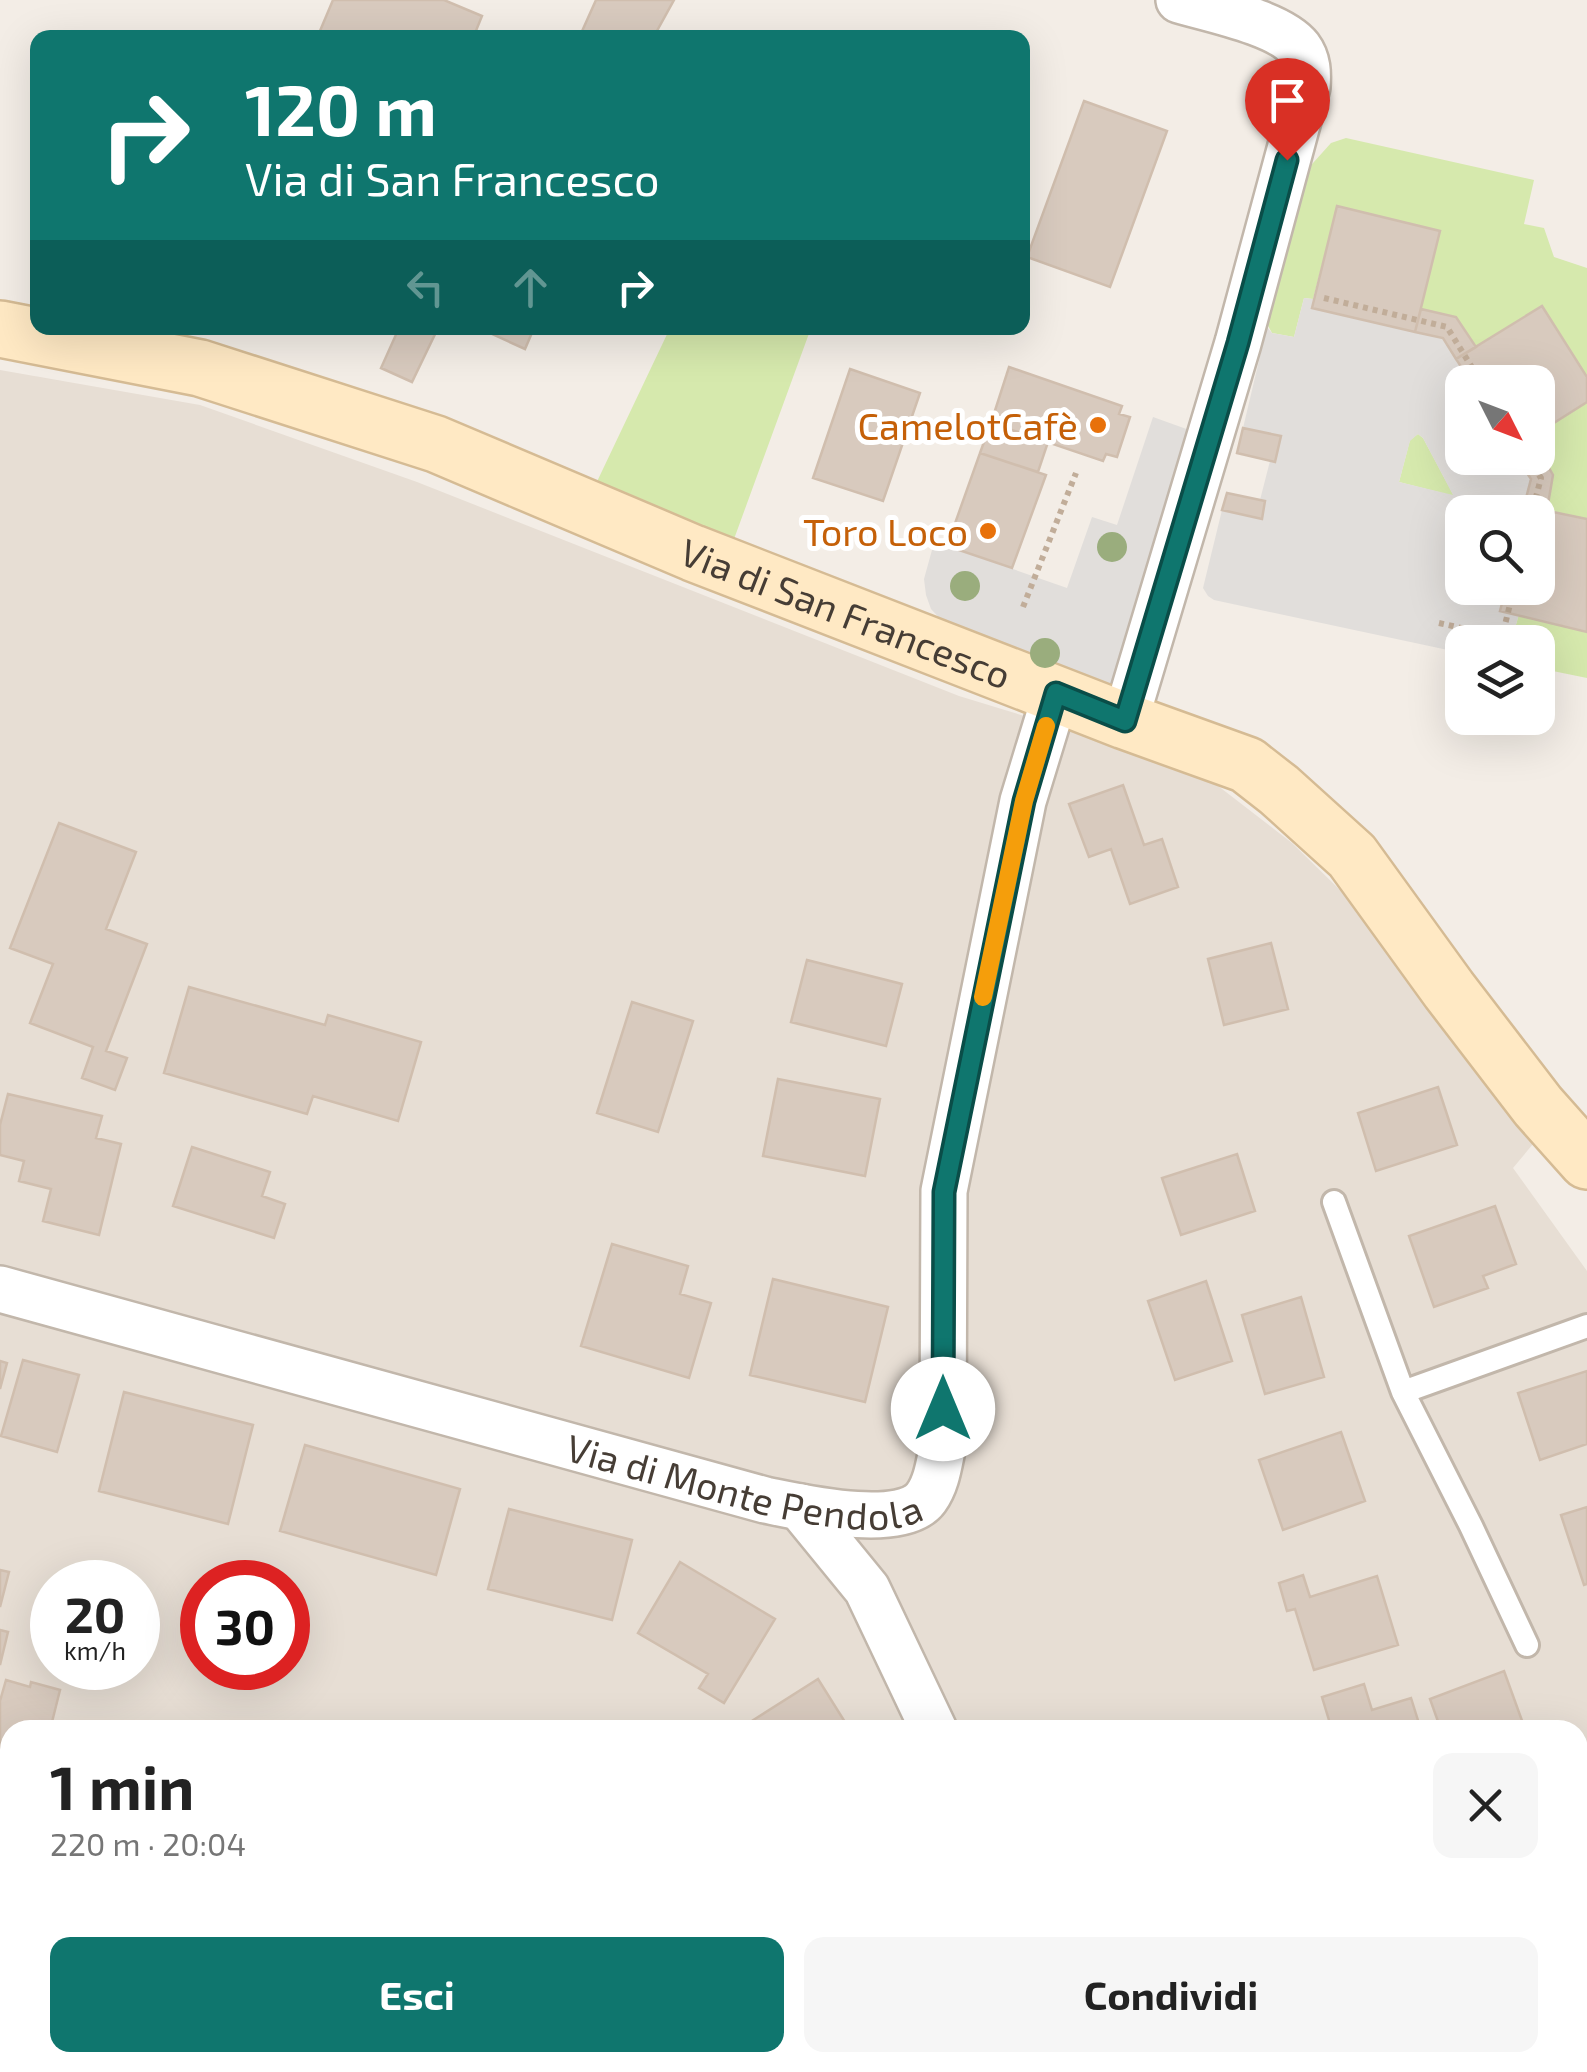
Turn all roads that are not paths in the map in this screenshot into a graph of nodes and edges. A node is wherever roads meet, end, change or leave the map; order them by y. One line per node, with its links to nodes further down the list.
1 (1180, 0): 6 (street)
2 (0, 329): 3 (street, Via di San Francesco)
3 (30, 335)
4 (31, 335): 5 (street, Via di San Francesco)
5 (1056, 693): 6 (street, Via di San Francesco); 12 (street, Via di Monte Pendola)
6 (1125, 721): 7 (street, Via di San Francesco)
7 (1587, 1161)
8 (1334, 1202): 11 (lane)
9 (0, 1290): 12 (street, Via di Monte Pendola)
10 (1587, 1326): 11 (lane)
11 (1403, 1392): 13 (lane)
12 (800, 1507): 14 (street)
13 (1528, 1645)
14 (929, 1720)

